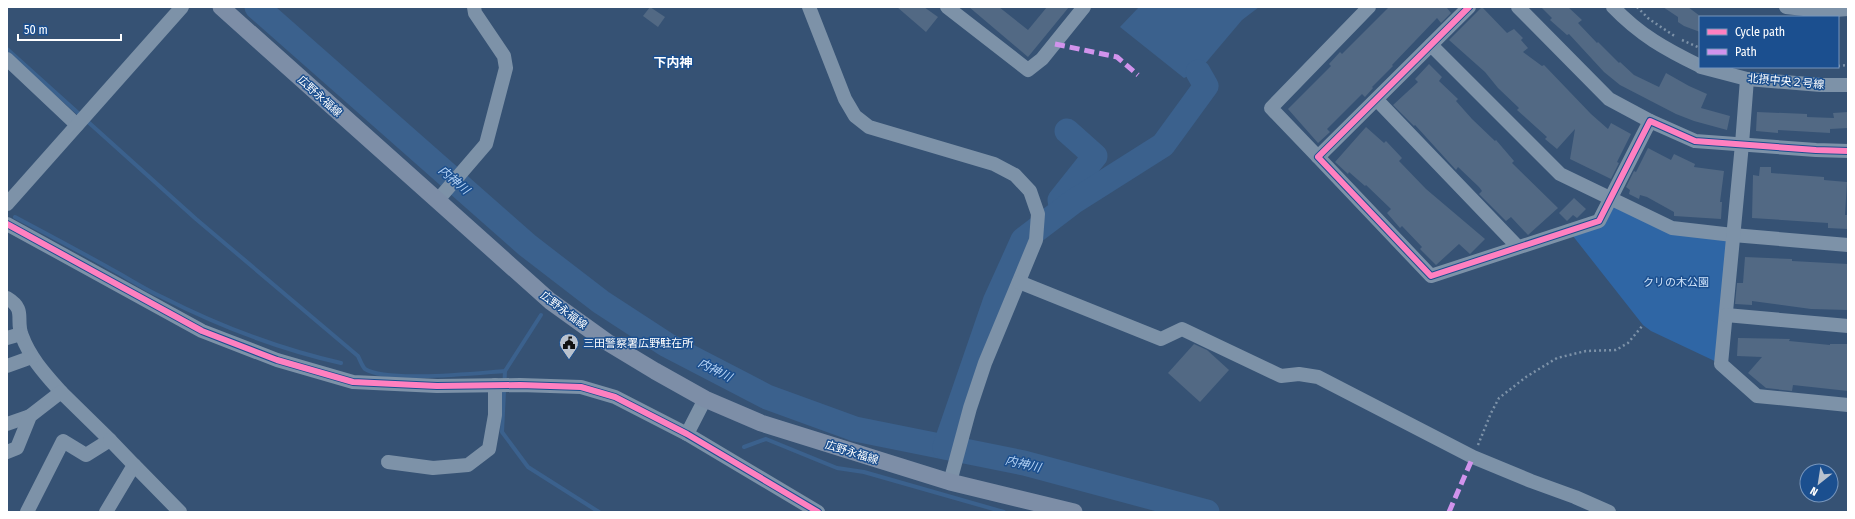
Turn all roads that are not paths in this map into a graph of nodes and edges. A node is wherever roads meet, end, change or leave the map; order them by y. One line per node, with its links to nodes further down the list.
1 (182, 7): 21 (street)
2 (221, 7): 26 (main road, 広野永福線)
3 (474, 7): 26 (street)
4 (809, 7): 32 (street)
5 (947, 7): 6 (street)
6 (1084, 7)
7 (1369, 7): 24 (street)
8 (1469, 7): 13 (street)
9 (1518, 7): 20 (street)
10 (1613, 7): 15 (street, 北摂中央２号線)
11 (1786, 7): 12 (street)
12 (1848, 9)
13 (1431, 45): 19 (street); 25 (street)
14 (7, 59): 21 (street)
15 (1699, 66)
16 (1705, 68): 17 (street, 北摂中央２号線)
17 (1747, 79): 18 (street, 北摂中央２号線); 22 (street)
18 (1848, 85)
19 (1377, 100): 24 (street); 31 (street)
20 (1650, 121): 22 (street); 25 (street)
21 (77, 125): 27 (street)
22 (1742, 144): 23 (street); 29 (street)
23 (1848, 150)
24 (1318, 157): 31 (street)
25 (1610, 199): 29 (street); 31 (street)
26 (437, 201): 42 (main road, 広野永福線)
27 (7, 204)
28 (7, 224): 40 (street)
29 (1733, 235): 30 (street); 34 (street)
30 (1848, 245)
31 (1518, 247)
32 (1019, 282): 51 (street); 57 (street)
33 (7, 298): 36 (street)
34 (1726, 315): 35 (street); 43 (street)
35 (1848, 326)
36 (21, 334): 37 (street); 38 (street)
37 (7, 338)
38 (32, 357): 39 (street); 41 (street)
39 (7, 366)
40 (495, 385): 46 (street); 49 (street)
41 (61, 392): 44 (street); 47 (street)
42 (705, 399): 46 (street); 51 (main road, 広野永福線)
43 (1848, 405)
44 (30, 416): 45 (street); 48 (street)
45 (7, 424)
46 (687, 434): 55 (street)
47 (110, 440): 50 (street); 53 (street)
48 (7, 452)
49 (388, 462)
50 (134, 465): 52 (street); 54 (street)
51 (952, 477): 56 (main road, 広野永福線)
52 (174, 510)
53 (27, 512)
54 (106, 512)
55 (818, 512)
56 (1071, 512)
57 (1609, 512)

